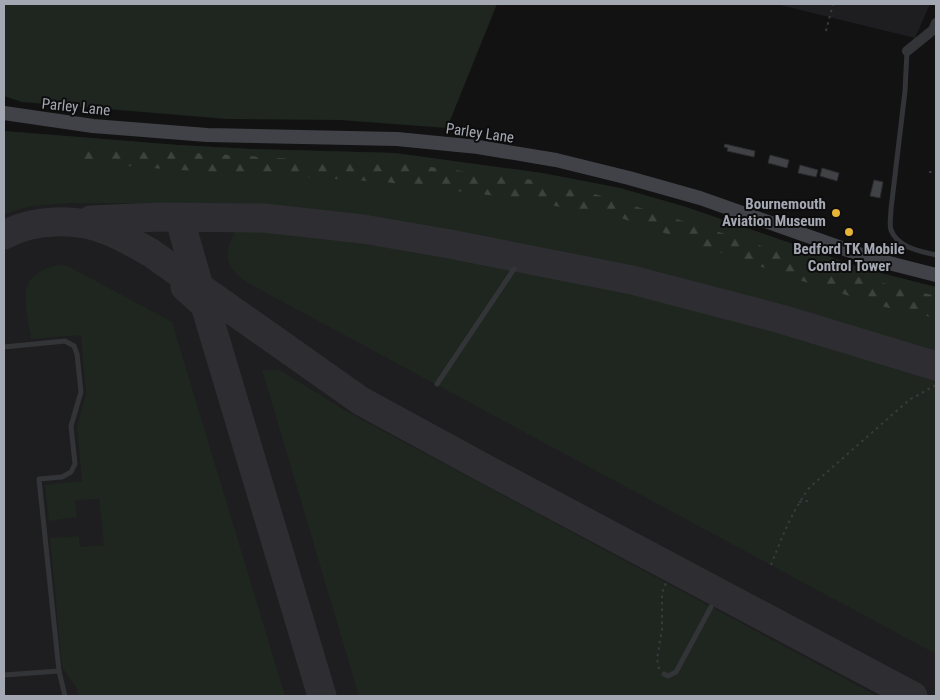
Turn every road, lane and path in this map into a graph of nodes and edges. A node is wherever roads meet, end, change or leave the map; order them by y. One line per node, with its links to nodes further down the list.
1 (833, 4): 3 (path)
2 (936, 23): 4 (street)
3 (826, 30)
4 (907, 51): 8 (lane)
5 (4, 113): 10 (main road, Parley Lane)
6 (929, 172): 7 (path)
7 (936, 172)
8 (936, 255)
9 (514, 269): 12 (lane)
10 (936, 275)
11 (4, 347): 19 (lane)
12 (437, 384)
13 (936, 385): 15 (path)
14 (809, 501): 15 (path)
15 (799, 502): 16 (path)
16 (771, 565)
17 (666, 583): 20 (path)
18 (712, 607): 20 (lane)
19 (59, 671): 21 (lane); 22 (lane)
20 (664, 674)
21 (4, 675)
22 (65, 696)

